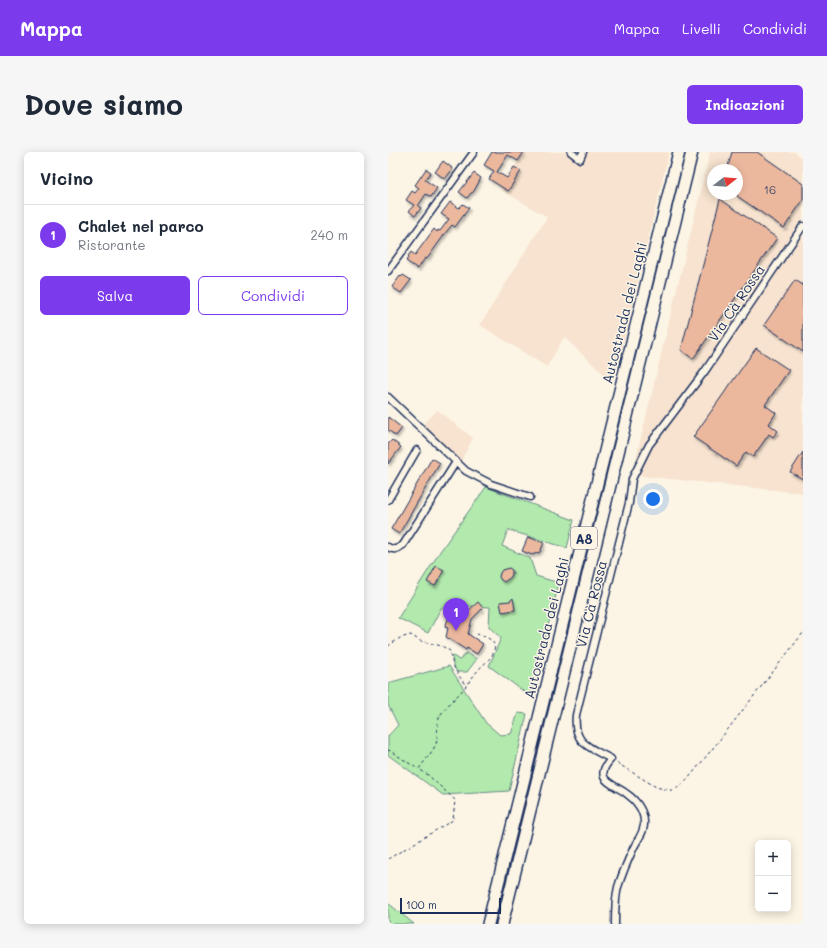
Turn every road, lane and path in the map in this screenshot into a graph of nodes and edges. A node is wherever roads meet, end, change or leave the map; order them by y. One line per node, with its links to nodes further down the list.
1 (474, 152): 7 (street)
2 (571, 152): 3 (street)
3 (583, 152)
4 (679, 152): 23 (highway, Autostrada dei Laghi / A8)
5 (692, 152): 24 (highway, Autostrada dei Laghi / A8)
6 (803, 226): 20 (street, Via Cà Rossa)
7 (388, 271)
8 (388, 397): 10 (street)
9 (418, 450): 11 (street)
10 (456, 462): 12 (street); 14 (street)
11 (390, 492): 13 (street)
12 (530, 497)
13 (388, 500)
14 (388, 547)
15 (803, 633): 20 (path)
16 (477, 634): 18 (path)
17 (388, 646): 18 (path)
18 (466, 686): 21 (path)
19 (388, 751): 21 (path)
20 (611, 759): 25 (street)
21 (418, 769): 22 (path)
22 (388, 859)
23 (488, 924)
24 (502, 924)
25 (615, 924)

